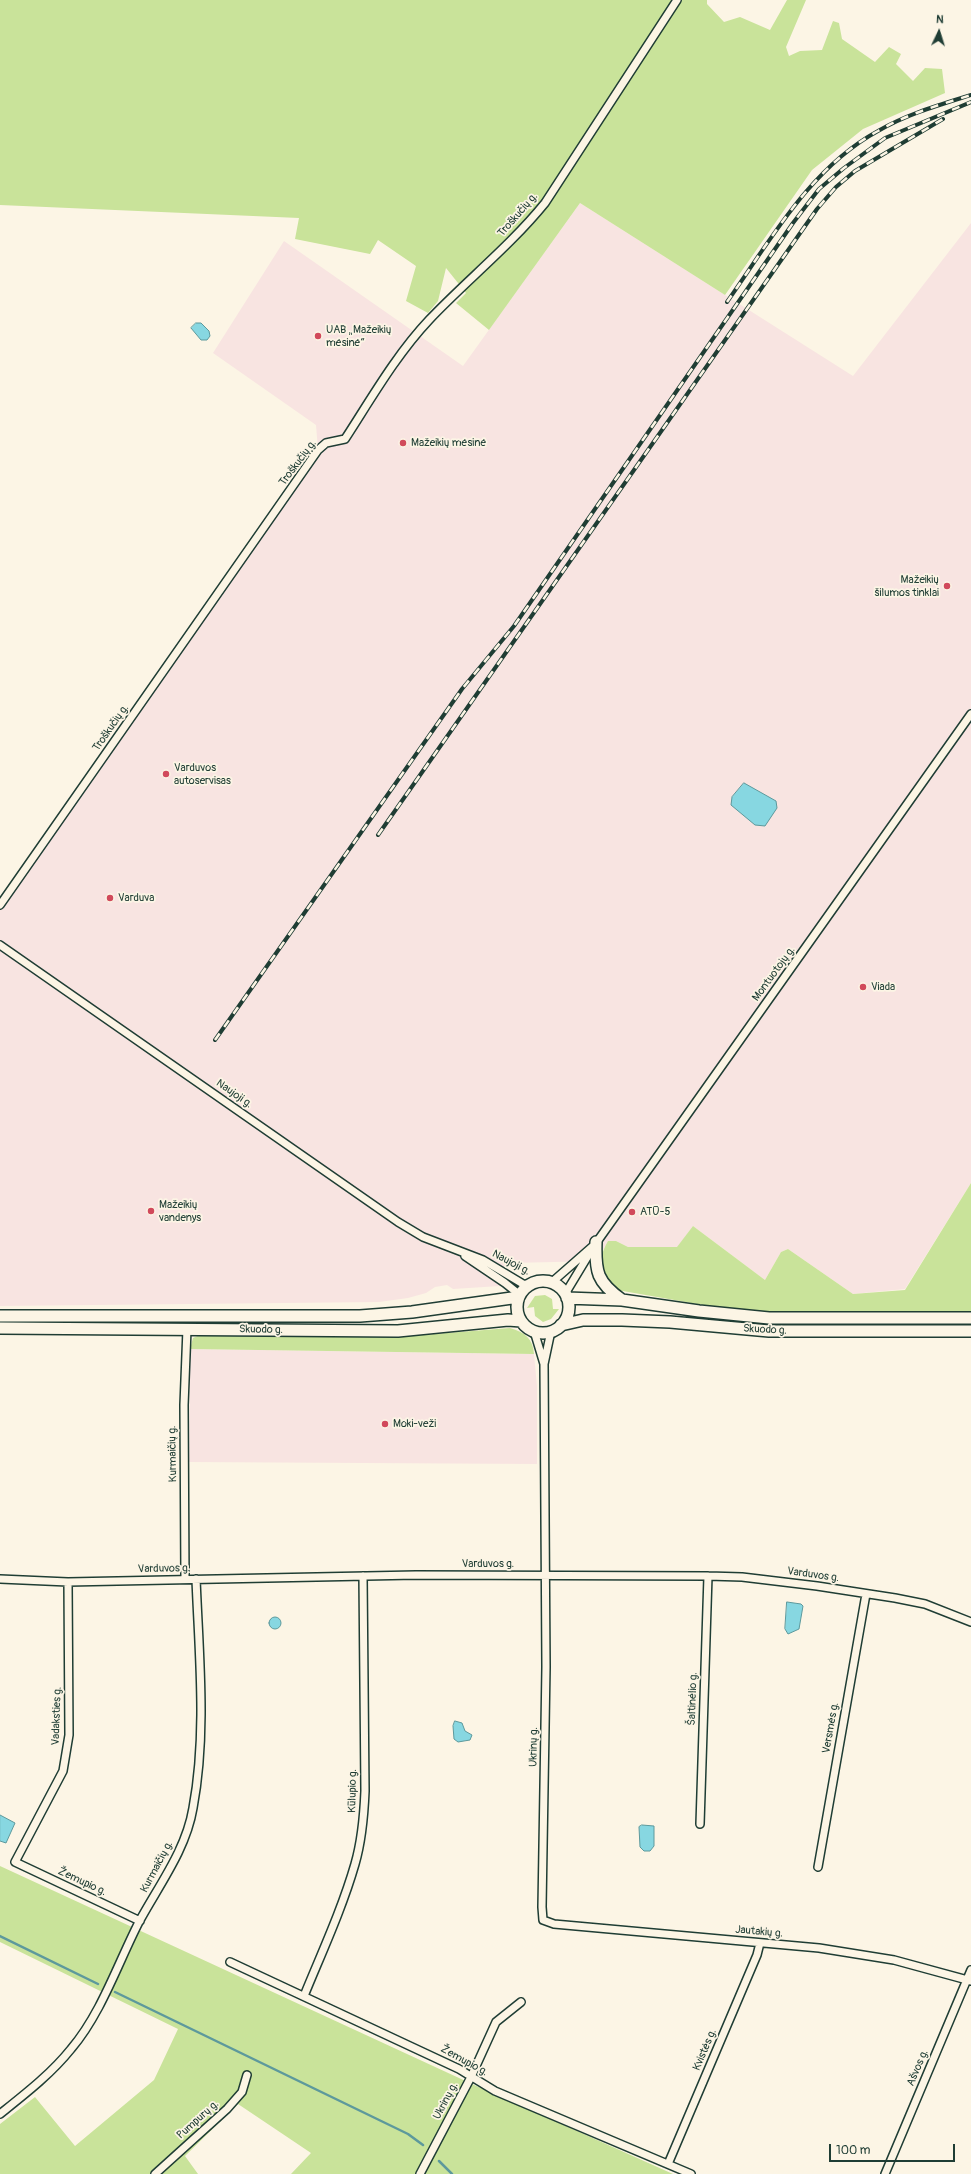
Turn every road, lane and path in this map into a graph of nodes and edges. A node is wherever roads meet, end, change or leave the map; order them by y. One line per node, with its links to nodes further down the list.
1 (677, 0): 3 (street, Troškučių g.)
2 (971, 714): 5 (street, Montuotojų g.)
3 (0, 905)
4 (0, 945): 6 (street, Naujoji g.)
5 (595, 1244): 7 (street, Montuotojų g.); 10 (street, Montuotojų g.); 11 (main road)
6 (460, 1252): 8 (street, Naujoji g.); 9 (street, Naujoji g.)
7 (551, 1283): 8 (main road); 10 (main road)
8 (529, 1285): 9 (main road)
9 (519, 1296): 12 (main road, Skuodo g.); 14 (main road)
10 (566, 1296): 11 (main road, Skuodo g.); 15 (main road)
11 (622, 1300): 13 (main road, Skuodo g.)
12 (0, 1316)
13 (971, 1318)
14 (521, 1321): 17 (main road, Skuodo g.); 20 (main road)
15 (561, 1325): 18 (main road); 19 (main road, Skuodo g.)
16 (0, 1328): 17 (main road, Skuodo g.)
17 (187, 1329): 26 (street, Kurmaičių g.)
18 (551, 1331): 20 (main road); 21 (street)
19 (971, 1331)
20 (534, 1332): 21 (street)
21 (544, 1364): 22 (street, Ukrinų g.)
22 (546, 1575): 23 (street, Varduvos g.); 24 (street, Varduvos g.); 34 (street, Ukrinų g.)
23 (363, 1576): 27 (street, Varduvos g.); 40 (street, Kūlupio g.)
24 (708, 1576): 29 (street, Varduvos g.); 31 (street, Šaltinėlio g.)
25 (0, 1579): 28 (street, Varduvos g.)
26 (185, 1579): 27 (street, Varduvos g.); 28 (street, Varduvos g.)
27 (196, 1579): 35 (street, Kurmaičių g.)
28 (68, 1582): 32 (street, Vadaksties g.)
29 (866, 1594): 30 (street, Varduvos g.); 33 (street, Versmės g.)
30 (971, 1622)
31 (700, 1824)
32 (16, 1862): 35 (street, Žemupio g.)
33 (818, 1867)
34 (543, 1920): 36 (street, Jautakių g.)
35 (140, 1921): 44 (street, Kurmaičių g.)
36 (760, 1943): 39 (street, Jautakių g.); 45 (street, Kvistės g.)
37 (230, 1962): 40 (street, Žemupio g.)
38 (971, 1970): 39 (street, Ašvos g.)
39 (969, 1981): 49 (street, Ašvos g.)
40 (304, 1996): 43 (street, Žemupio g.)
41 (521, 2002): 43 (street, Ukrinų g.)
42 (246, 2075): 46 (street, Pumpurų g.)
43 (471, 2077): 45 (street, Žemupio g.); 47 (street, Ukrinų g.)
44 (0, 2114)
45 (668, 2164): 48 (street, Žemupio g.)
46 (155, 2174)
47 (420, 2174)
48 (691, 2174)
49 (885, 2174)

